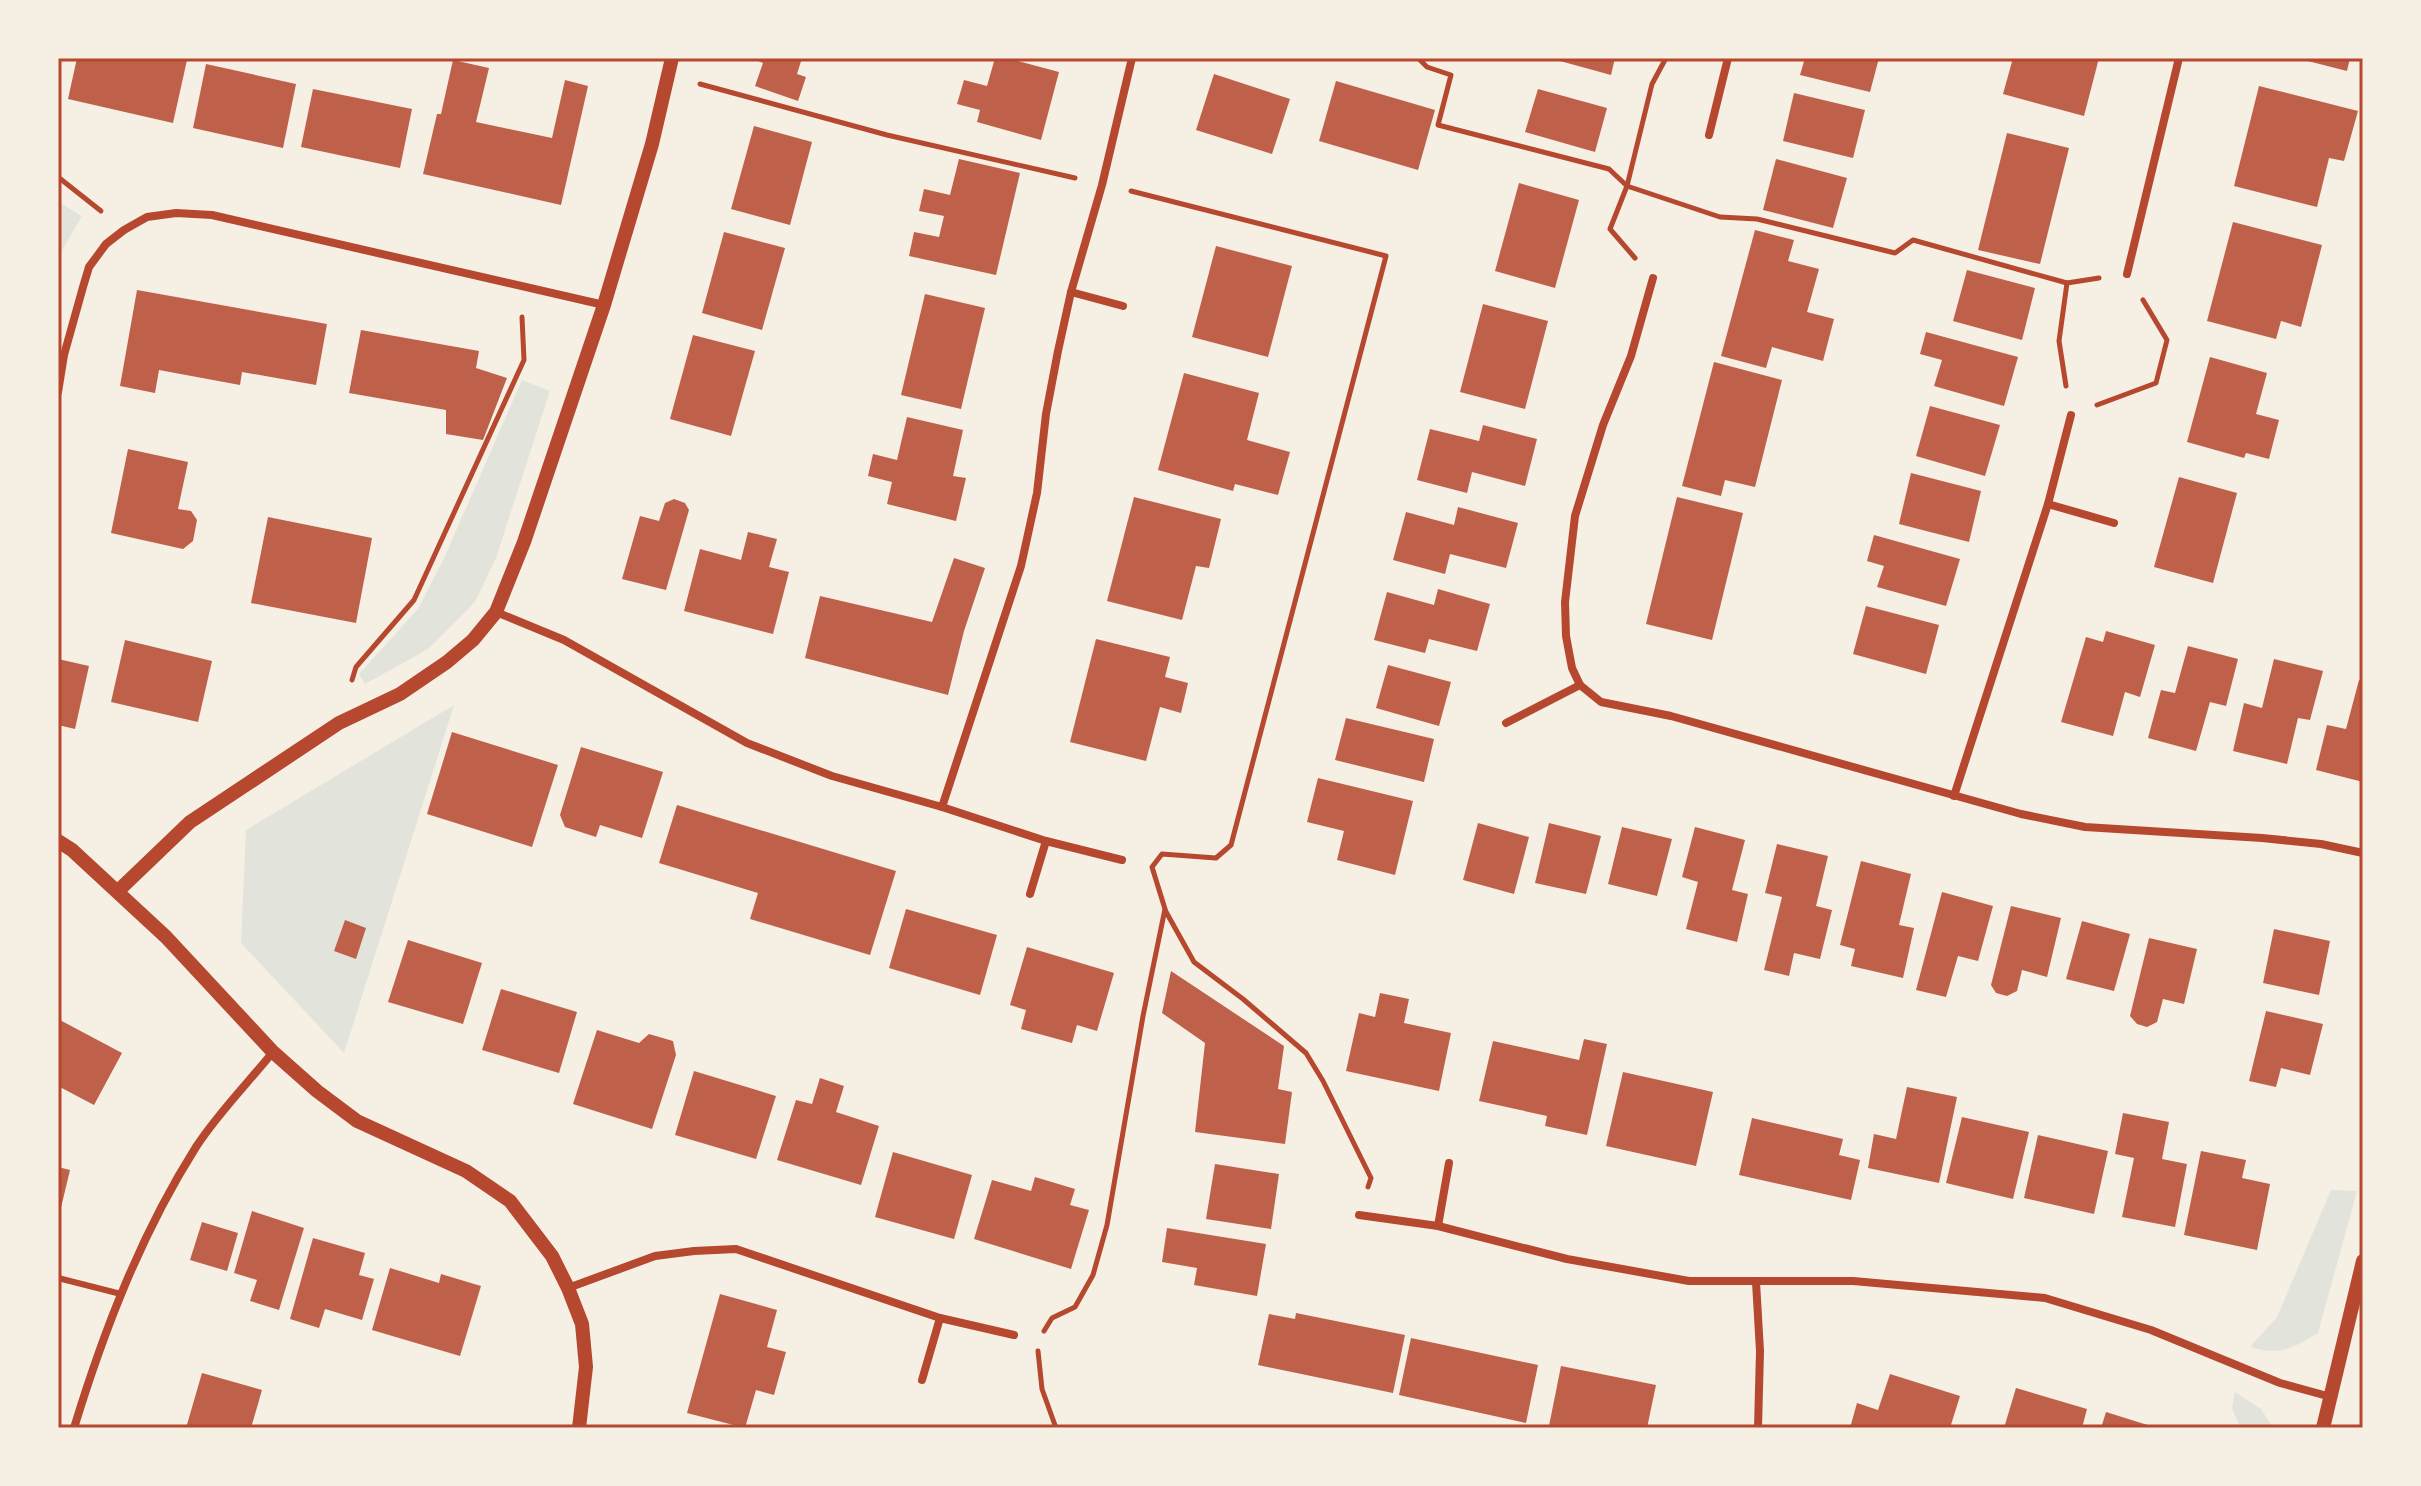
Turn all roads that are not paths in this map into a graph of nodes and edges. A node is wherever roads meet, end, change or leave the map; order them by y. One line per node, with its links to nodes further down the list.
1 (1132, 58): 8 (street)
2 (1728, 58): 5 (street)
3 (2179, 58): 6 (street)
4 (671, 65): 9 (street)
5 (1709, 135)
6 (2127, 274)
7 (1653, 278): 17 (street)
8 (1071, 292): 10 (street); 20 (street)
9 (604, 305): 11 (street); 16 (street)
10 (1123, 306)
11 (61, 354): 12 (street)
12 (58, 392)
13 (2071, 415): 14 (street)
14 (2048, 504): 15 (street); 19 (street)
15 (2114, 523)
16 (496, 612): 20 (street); 25 (street)
17 (1580, 685): 18 (street); 19 (street)
18 (1506, 723)
19 (1954, 796): 23 (street)
20 (942, 807): 22 (street)
21 (58, 841): 25 (street)
22 (1046, 841): 24 (street); 26 (street)
23 (2363, 853)
24 (1122, 860)
25 (118, 891): 27 (street)
26 (1030, 894)
27 (273, 1052): 34 (street); 35 (street)
28 (1449, 1163): 30 (street)
29 (1359, 1215): 30 (street)
30 (1438, 1226): 33 (street)
31 (2363, 1261): 39 (street)
32 (58, 1278): 35 (lane)
33 (1756, 1282): 39 (street); 42 (street)
34 (568, 1288): 36 (street); 41 (street)
35 (121, 1294): 40 (street)
36 (940, 1318): 37 (street); 38 (street)
37 (1014, 1335)
38 (922, 1380)
39 (2331, 1398): 43 (street)
40 (74, 1428)
41 (579, 1428)
42 (1758, 1428)
43 (2323, 1428)

